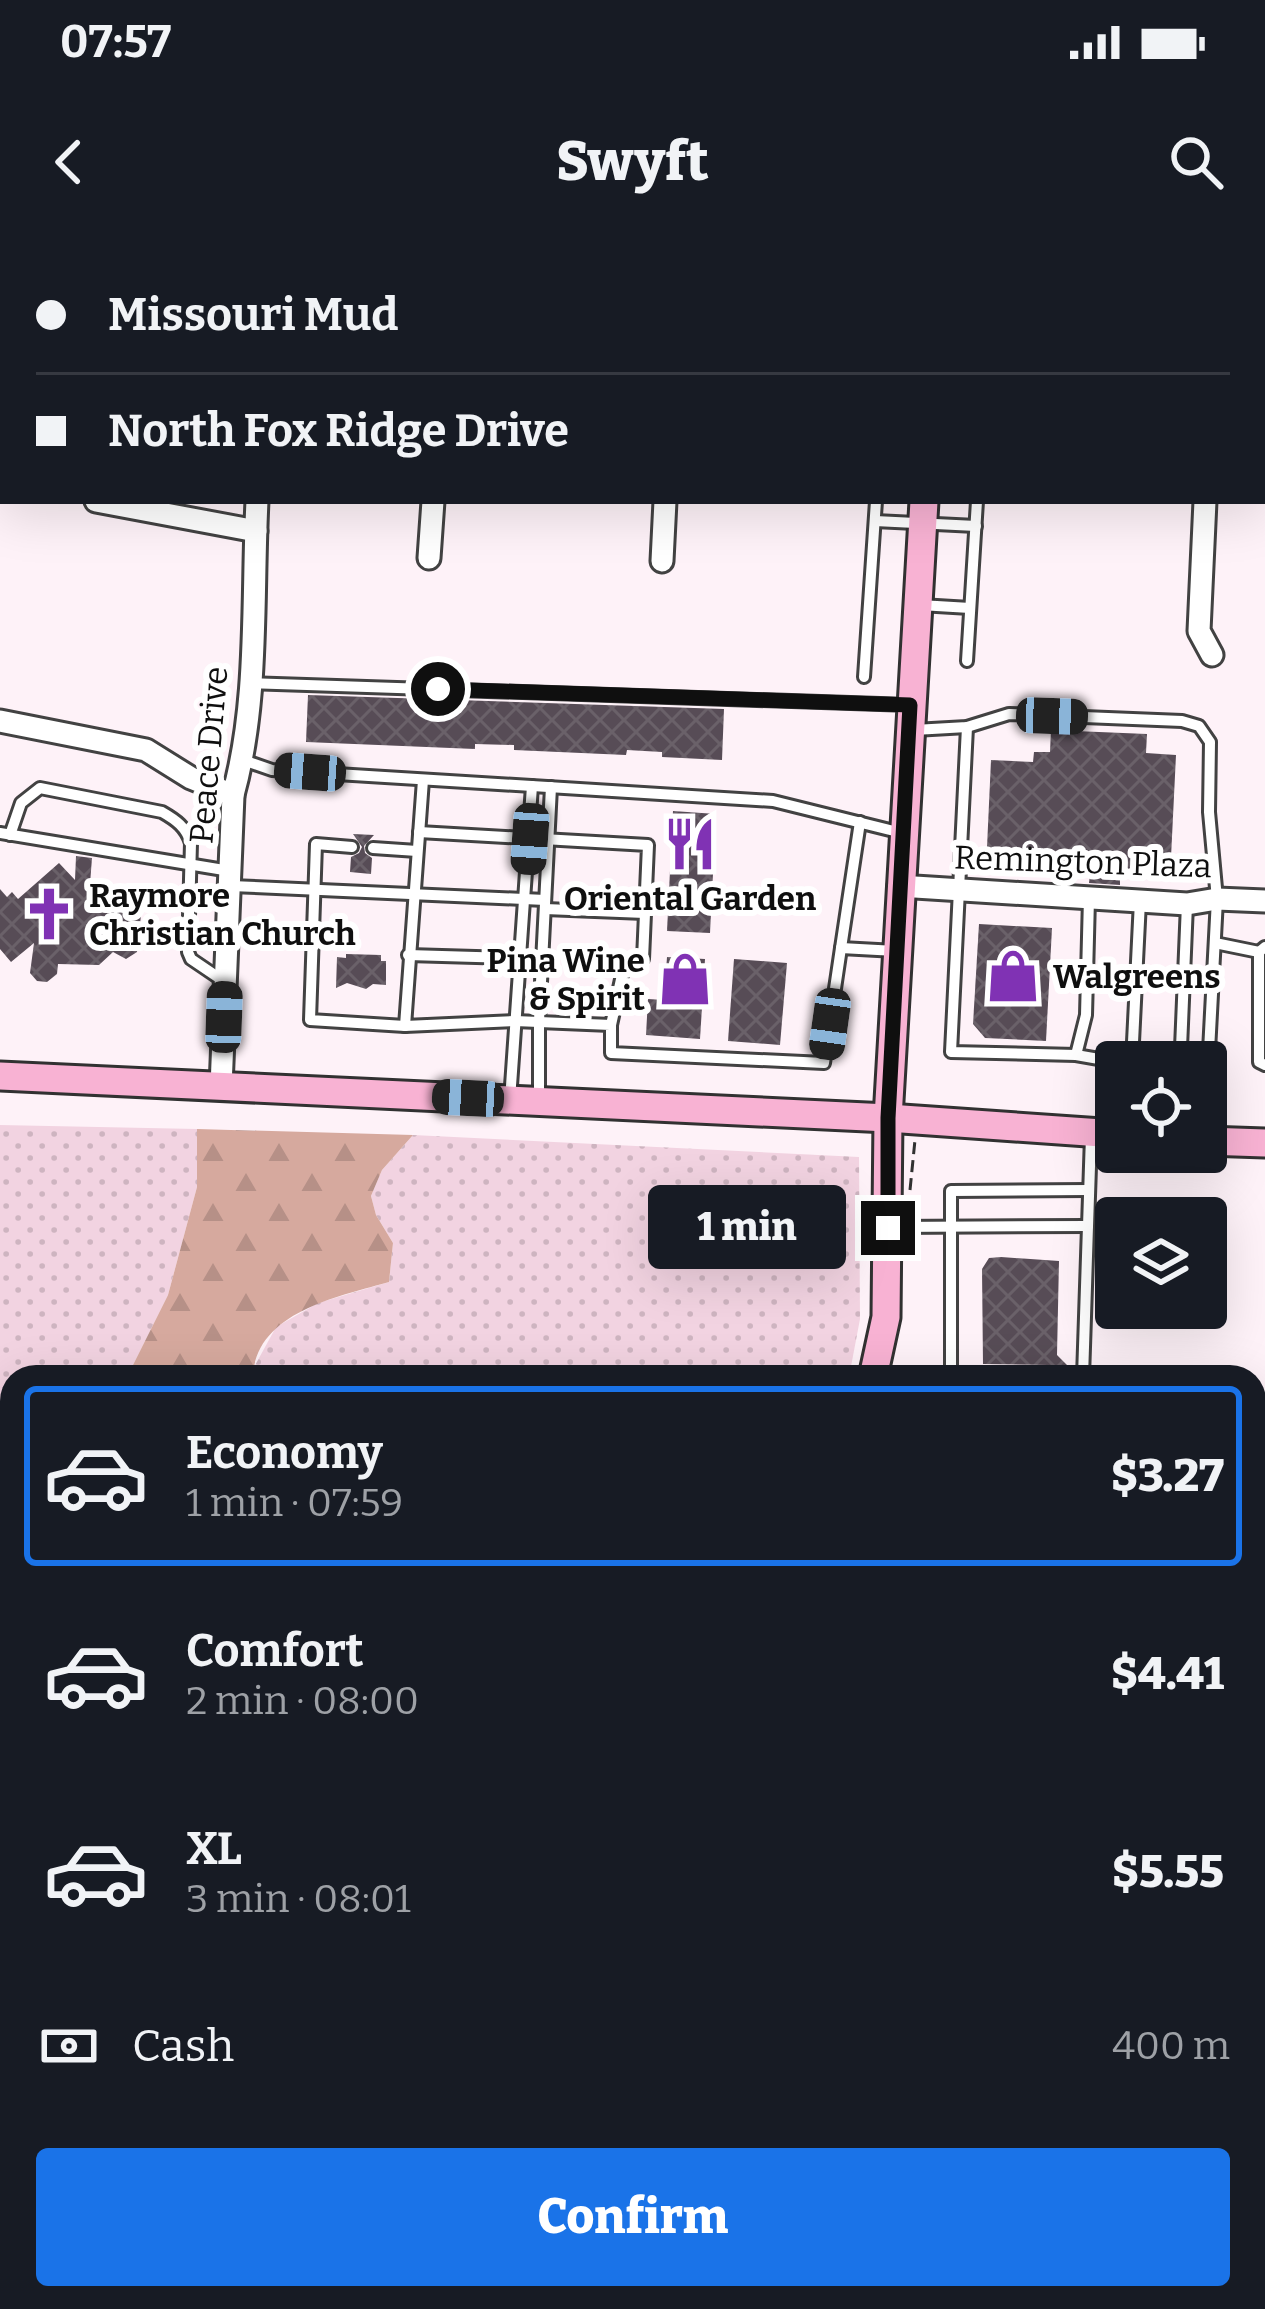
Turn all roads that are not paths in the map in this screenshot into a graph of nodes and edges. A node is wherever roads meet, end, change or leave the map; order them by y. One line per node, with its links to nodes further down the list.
1 (112, 504): 11 (street)
2 (257, 504): 11 (street, Peace Drive)
3 (433, 504): 12 (street)
4 (665, 504): 13 (street)
5 (876, 504): 9 (lane)
6 (977, 504): 10 (lane)
7 (1204, 504): 16 (street)
8 (923, 513): 9 (lane); 10 (lane); 14 (main road)
9 (875, 521): 18 (lane)
10 (976, 526): 15 (lane)
11 (256, 531): 19 (street, Peace Drive)
12 (429, 558)
13 (662, 561)
14 (916, 605): 15 (lane); 20 (main road)
15 (970, 608): 17 (lane)
16 (1212, 655)
17 (967, 661)
18 (864, 677)
19 (249, 682): 20 (lane); 23 (street, Peace Drive)
20 (910, 718): 22 (lane); 30 (main road)
21 (0, 721): 27 (street)
22 (967, 727): 41 (lane); 45 (lane)
23 (243, 760): 24 (lane); 27 (street, Peace Drive)
24 (423, 780): 25 (lane); 29 (lane)
25 (532, 786): 26 (lane); 32 (lane)
26 (551, 787): 28 (lane); 33 (lane)
27 (233, 795): 38 (street, Peace Drive)
28 (860, 822): 30 (lane); 52 (lane)
29 (419, 832): 32 (lane); 36 (lane)
30 (902, 833): 39 (main road)
31 (5, 834): 37 (lane); 37 (lane)
32 (530, 839): 33 (lane); 43 (lane)
33 (548, 840): 48 (lane); 50 (lane)
34 (352, 847): 40 (lane)
35 (373, 848): 36 (lane)
36 (416, 851): 42 (lane)
37 (191, 865): 38 (lane); 58 (lane)
38 (230, 878): 40 (lane); 58 (street, Peace Drive)
39 (899, 886): 41 (street, Remington Plaza); 54 (main road)
40 (313, 890): 42 (lane); 62 (lane)
41 (958, 890): 44 (street, Remington Plaza); 66 (lane)
42 (412, 894): 43 (lane); 55 (lane)
43 (526, 898): 48 (lane); 56 (lane)
44 (1089, 898): 46 (street, Remington Plaza); 66 (lane)
45 (1217, 899): 47 (street, Remington Plaza); 49 (street, Remington Plaza); 51 (lane)
46 (1140, 901): 49 (street, Remington Plaza); 63 (lane)
47 (1265, 901)
48 (545, 904): 50 (lane); 57 (lane)
49 (1187, 904): 64 (lane)
50 (645, 913): 61 (lane)
51 (1215, 943): 53 (lane); 65 (lane)
52 (841, 948): 54 (lane); 61 (lane)
53 (1262, 950): 68 (lane)
54 (896, 951): 73 (main road)
55 (408, 955): 56 (lane); 62 (lane)
56 (522, 958): 57 (lane); 59 (lane)
57 (542, 959): 60 (lane)
58 (225, 982): 70 (street, Peace Drive)
59 (515, 1021): 60 (lane); 62 (lane); 71 (lane)
60 (538, 1021): 61 (lane); 72 (lane)
61 (611, 1025)
62 (405, 1026)
63 (1133, 1041)
64 (1181, 1041)
65 (1210, 1041)
66 (1076, 1055): 67 (lane)
67 (1095, 1058)
68 (1265, 1064)
69 (0, 1076): 70 (main road)
70 (221, 1087): 71 (main road)
71 (510, 1100): 72 (main road)
72 (538, 1102): 73 (main road)
73 (888, 1118): 74 (main road); 81 (main road)
74 (1095, 1132)
75 (1227, 1142): 76 (main road)
76 (1265, 1143)
77 (1095, 1170): 78 (lane)
78 (1090, 1190): 79 (lane); 80 (lane)
79 (951, 1226): 80 (lane); 81 (lane); 83 (lane)
80 (1088, 1226): 84 (lane)
81 (888, 1228): 82 (main road)
82 (876, 1365)
83 (951, 1365)
84 (1083, 1365)

